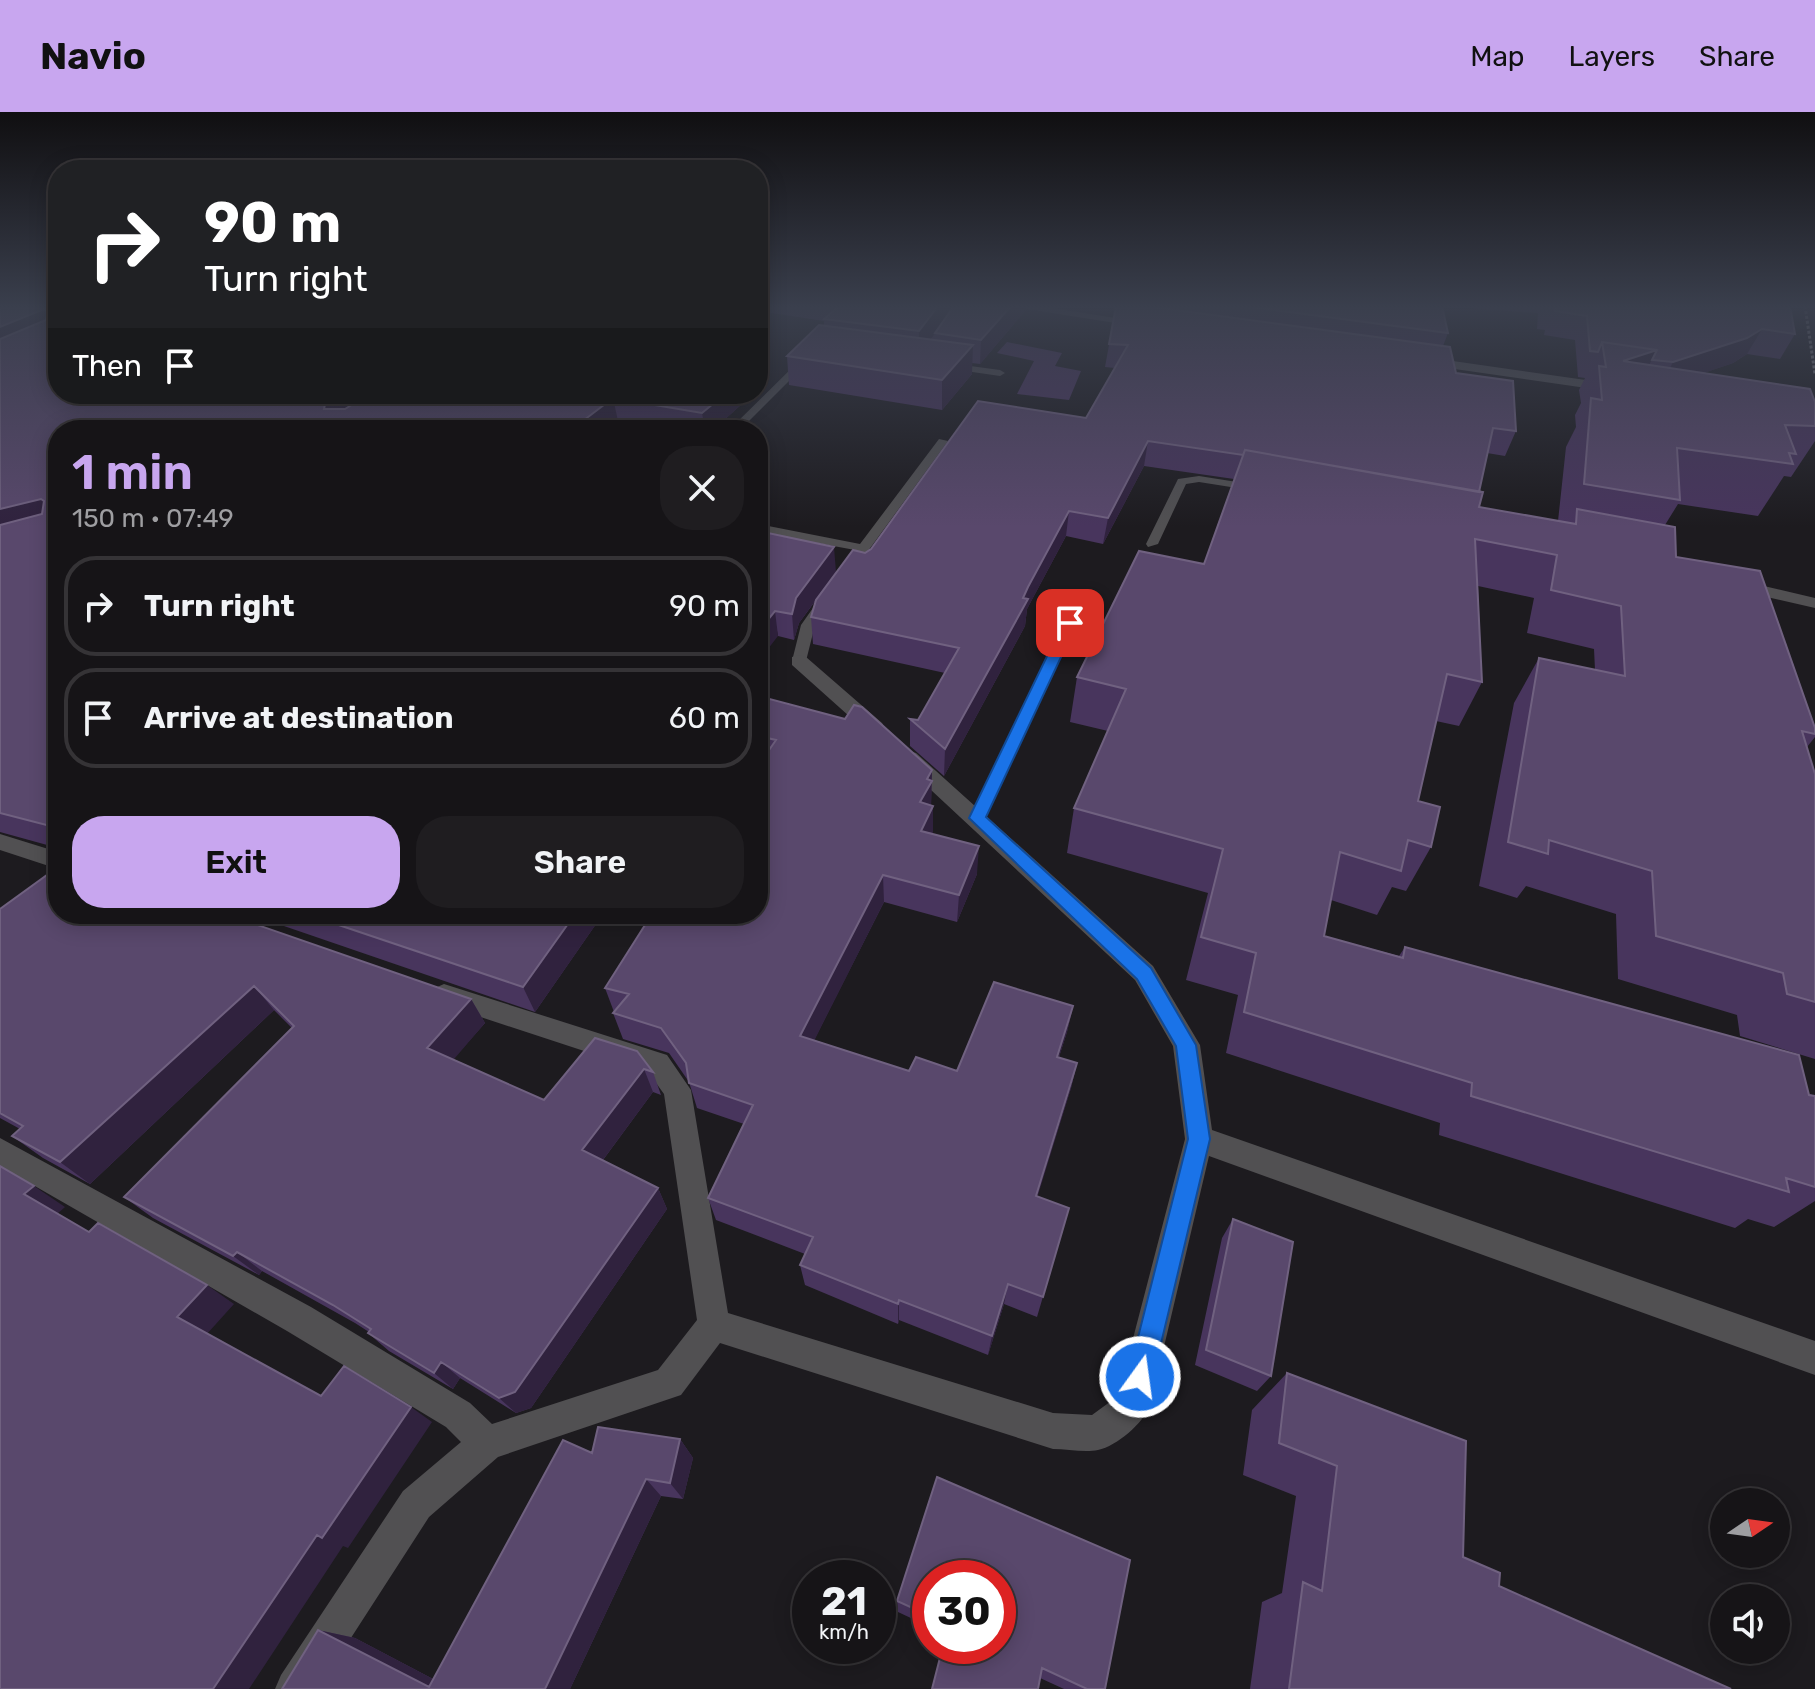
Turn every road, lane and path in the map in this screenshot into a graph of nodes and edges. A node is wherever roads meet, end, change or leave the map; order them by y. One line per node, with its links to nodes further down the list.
1 (785, 380): 4 (lane)
2 (1555, 380): 3 (street)
3 (1630, 390)
4 (768, 396)
5 (760, 404): 6 (lane)
6 (744, 420)
7 (943, 441): 11 (lane)
8 (1271, 491): 10 (lane)
9 (768, 530): 11 (lane)
10 (1152, 544)
11 (863, 548): 15 (lane)
12 (1722, 581): 14 (street)
13 (1083, 595): 16 (lane)
14 (1815, 603)
15 (799, 661): 16 (street)
16 (977, 818): 20 (street)
17 (0, 842): 18 (street)
18 (48, 858)
19 (420, 987): 22 (street)
20 (1199, 1139): 22 (street); 23 (street)
21 (0, 1151): 24 (street)
22 (714, 1325): 24 (street)
23 (1815, 1358)
24 (487, 1443): 25 (street)
25 (295, 1689)

